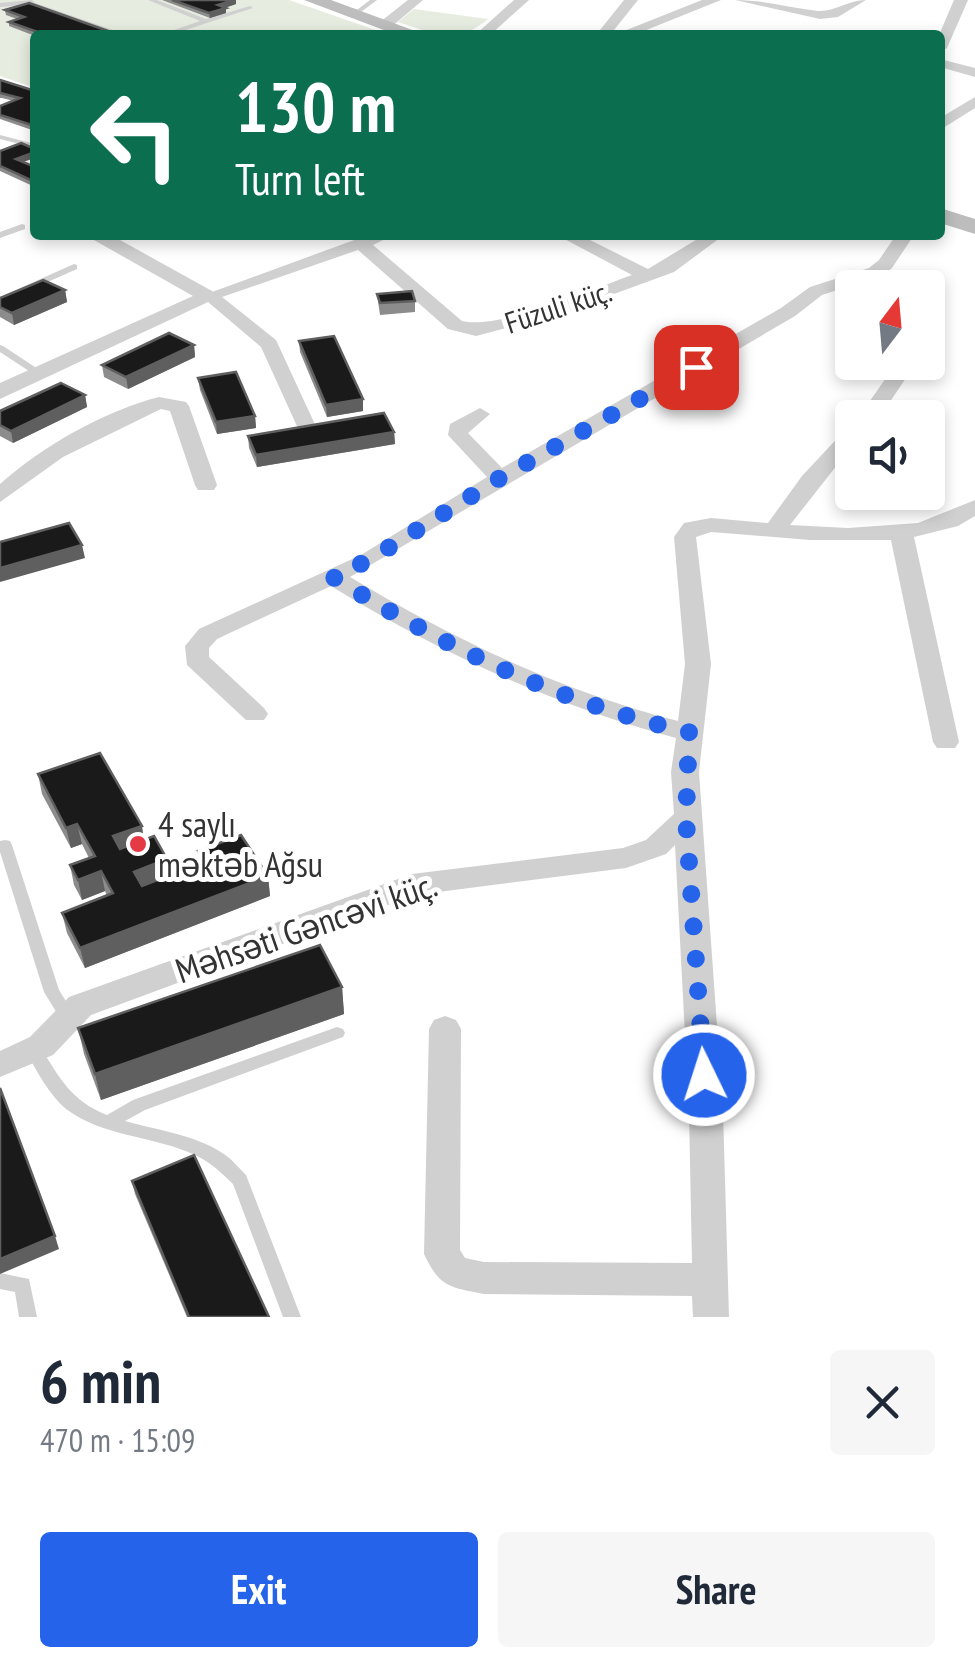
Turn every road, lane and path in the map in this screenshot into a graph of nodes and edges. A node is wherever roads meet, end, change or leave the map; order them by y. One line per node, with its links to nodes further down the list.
1 (42, 0): 12 (lane)
2 (150, 0): 17 (lane)
3 (312, 0): 15 (main road)
4 (374, 0): 15 (lane)
5 (416, 0): 18 (street)
6 (522, 0): 22 (street)
7 (631, 0): 23 (street)
8 (714, 0): 24 (street)
9 (742, 0): 16 (street)
10 (859, 0): 16 (street)
11 (961, 0): 26 (street)
12 (28, 2): 13 (lane); 19 (lane)
13 (0, 6)
14 (250, 8): 17 (lane)
15 (355, 14): 18 (main road)
16 (833, 14): 25 (street)
17 (207, 22): 20 (lane)
18 (385, 25): 21 (main road)
19 (106, 30)
20 (180, 30)
21 (400, 30)
22 (488, 30)
23 (607, 30)
24 (633, 30)
25 (834, 30)
26 (945, 37)
27 (945, 64): 28 (street)
28 (975, 73)
29 (975, 101): 30 (street)
30 (945, 121)
31 (0, 137): 32 (lane)
32 (30, 145)
33 (945, 217): 35 (main road)
34 (22, 227): 36 (lane)
35 (975, 227)
36 (0, 235)
37 (105, 240): 47 (street)
38 (366, 240): 42 (street)
39 (576, 240): 45 (street)
40 (708, 240): 45 (street, Füzuli küç.)
41 (902, 240): 44 (street)
42 (359, 242): 45 (street, Füzuli küç.); 47 (street)
43 (74, 267): 48 (lane)
44 (881, 270)
45 (648, 276)
46 (835, 288): 55 (street)
47 (218, 294): 50 (street); 53 (street)
48 (0, 300)
49 (0, 348): 50 (lane)
50 (39, 374): 51 (street)
51 (0, 392)
52 (480, 414): 55 (street)
53 (280, 436)
54 (835, 453): 59 (street)
55 (500, 478): 61 (street)
56 (206, 486): 57 (street)
57 (0, 495)
58 (975, 507): 60 (street)
59 (776, 528): 60 (street); 63 (street)
60 (901, 532): 64 (street)
61 (333, 577): 62 (street); 63 (street)
62 (255, 714)
63 (689, 732): 65 (street)
64 (946, 742)
65 (686, 819): 67 (street, Məhsəti Gəncəvi küç.); 73 (street)
66 (4, 846): 67 (lane)
67 (66, 1014): 70 (street, Məhsəti Gəncəvi küç.)
68 (446, 1029): 73 (street)
69 (337, 1033): 72 (lane)
70 (34, 1052): 71 (street); 72 (lane)
71 (0, 1064)
72 (110, 1122): 76 (lane)
73 (710, 1280): 77 (street)
74 (0, 1281): 75 (lane)
75 (28, 1317)
76 (292, 1317)
77 (711, 1317)

